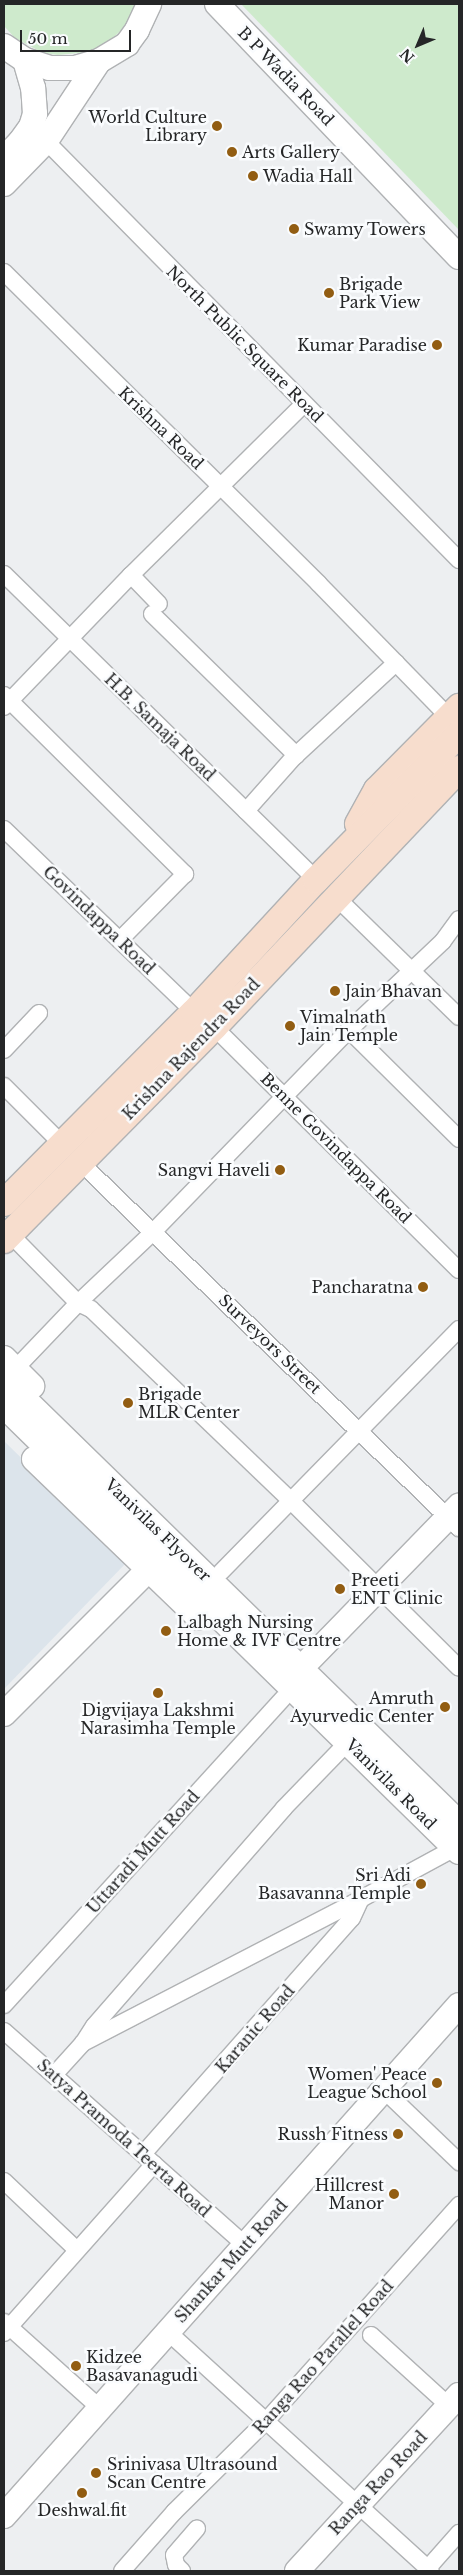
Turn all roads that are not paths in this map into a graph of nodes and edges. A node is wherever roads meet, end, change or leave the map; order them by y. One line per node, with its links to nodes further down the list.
1 (216, 4): 9 (main road, B P Wadia Road)
2 (150, 6): 5 (main road)
3 (4, 46): 4 (main road)
4 (25, 60): 5 (main road); 6 (main road)
5 (99, 62): 6 (main road)
6 (38, 134): 7 (main road); 8 (main road); 11 (street, North Public Square Road)
7 (4, 159)
8 (4, 184)
9 (459, 257)
10 (4, 272): 12 (street, Krishna Road)
11 (304, 404): 12 (street); 13 (street, North Public Square Road)
12 (221, 487): 15 (street); 17 (street, Krishna Road)
13 (459, 560)
14 (4, 574): 16 (street, H.B. Samaja Road)
15 (131, 575): 16 (street); 20 (street)
16 (70, 639): 18 (street); 23 (street, H.B. Samaja Road)
17 (396, 663): 19 (street, Krishna Road); 20 (street)
18 (6, 700): 29 (street)
19 (456, 719): 26 (main road, Krishna Rajendra Road)
20 (296, 755): 23 (street)
21 (459, 769): 25 (main road)
22 (459, 786): 25 (main road)
23 (246, 812): 26 (street, H.B. Samaja Road)
24 (4, 829): 29 (street, Govindappa Road)
25 (376, 857): 27 (main road, Krishna Rajendra Road)
26 (316, 880): 33 (main road, Krishna Rajendra Road)
27 (337, 898): 30 (street); 33 (main road, Krishna Rajendra Road)
28 (459, 919): 30 (street)
29 (120, 940): 33 (street, Govindappa Road)
30 (410, 971): 32 (street); 34 (street)
31 (39, 1013): 35 (street)
32 (459, 1017)
33 (204, 1019): 37 (street, Benne Govindappa Road); 39 (main road, Krishna Rajendra Road); 40 (main road, Krishna Rajendra Road)
34 (349, 1030): 37 (street); 38 (street)
35 (4, 1050)
36 (4, 1086): 39 (street)
37 (285, 1097): 42 (street); 44 (street, Benne Govindappa Road)
38 (459, 1139)
39 (62, 1144): 41 (main road, Krishna Rajendra Road)
40 (80, 1162): 42 (street, Surveyors Street); 43 (main road, Krishna Rajendra Road)
41 (4, 1204)
42 (153, 1232): 45 (street); 50 (street, Surveyors Street)
43 (7, 1237): 45 (street)
44 (459, 1270)
45 (78, 1303): 47 (street); 51 (street)
46 (459, 1328): 50 (street)
47 (7, 1368): 53 (main road, Vanivilas Flyover); 54 (main road)
48 (4, 1406): 53 (main road, Vanivilas Flyover)
49 (4, 1428): 53 (main road)
50 (359, 1430): 51 (street); 52 (street, Surveyors Street)
51 (292, 1502): 54 (street); 55 (street)
52 (455, 1517): 55 (main road)
53 (155, 1552): 57 (main road, Vanivilas Flyover); 58 (main road)
54 (221, 1572): 57 (main road)
55 (378, 1589): 56 (street); 57 (main road)
56 (459, 1668)
57 (302, 1683): 59 (main road, Vanivilas Road); 60 (main road, Vanivilas Road); 63 (street, Uttaradi Mutt Road)
58 (4, 1714)
59 (348, 1742): 61 (main road, Vanivilas Road); 66 (street)
60 (459, 1822)
61 (457, 1850): 62 (street)
62 (361, 1898): 66 (street); 69 (street, Karanic Road)
63 (4, 2005)
64 (459, 2005): 68 (main road, Shankar Mutt Road)
65 (4, 2031): 67 (street, Satya Pramoda Teerta Road)
66 (82, 2043): 67 (street)
67 (54, 2075): 69 (street, Satya Pramoda Teerta Road)
68 (385, 2091): 70 (street); 73 (main road, Shankar Mutt Road)
69 (149, 2159): 73 (street, Satya Pramoda Teerta Road); 74 (street, Karanic Road)
70 (459, 2162)
71 (4, 2181): 74 (street)
72 (459, 2205): 80 (street, Ranga Rao Parallel Road)
73 (245, 2245): 76 (main road, Shankar Mutt Road)
74 (77, 2250): 75 (street, Karanic Road)
75 (5, 2327): 79 (street)
76 (168, 2332): 79 (main road, Shankar Mutt Road); 80 (street)
77 (371, 2334): 78 (street)
78 (454, 2400): 81 (main road, Ranga Rao Road)
79 (100, 2408): 82 (main road, Shankar Mutt Road)
80 (266, 2421): 81 (street); 86 (street, Ranga Rao Parallel Road)
81 (358, 2504): 85 (street); 88 (main road, Ranga Rao Road)
82 (4, 2516)
83 (197, 2529): 87 (street)
84 (459, 2533): 85 (street)
85 (430, 2570)
86 (122, 2571)
87 (182, 2571)
88 (297, 2571)

